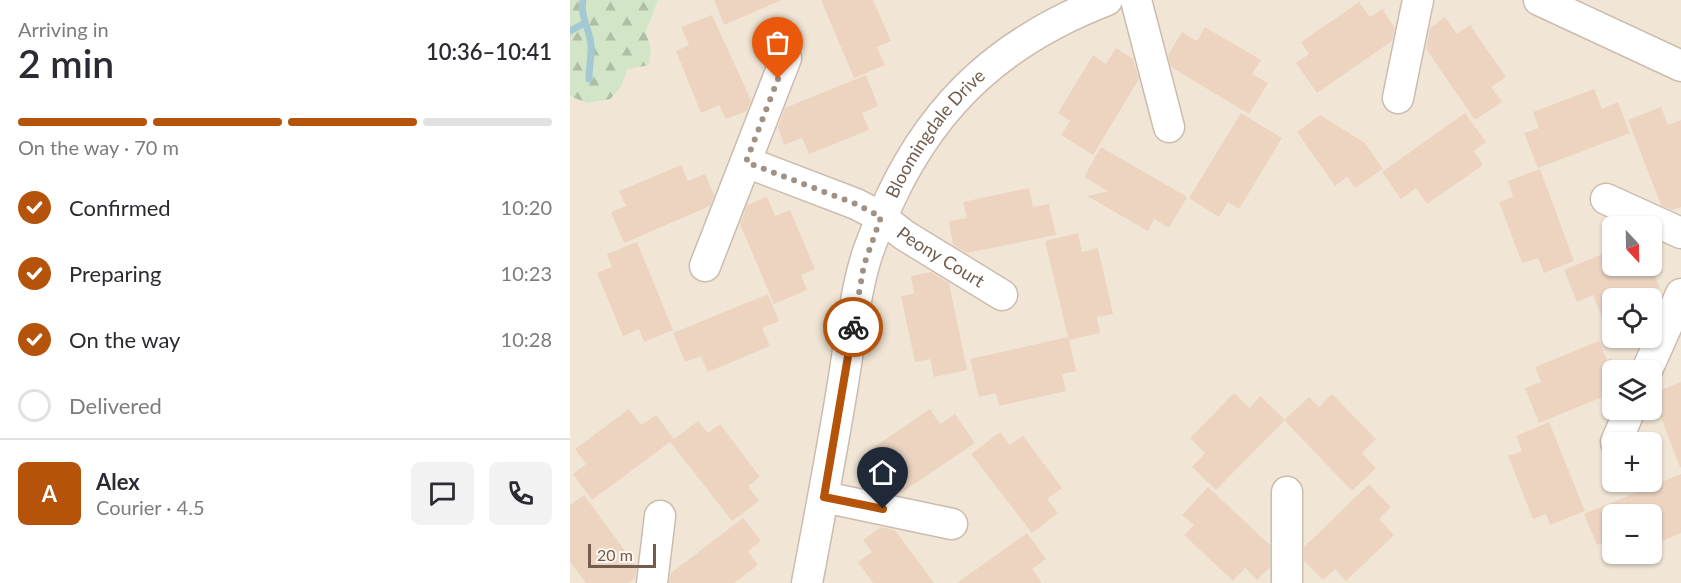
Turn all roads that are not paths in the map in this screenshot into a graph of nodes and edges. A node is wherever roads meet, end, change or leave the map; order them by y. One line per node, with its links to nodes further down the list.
1 (1107, 0): 11 (street, Bloomingdale Drive)
2 (1136, 0): 8 (street)
3 (1418, 0): 7 (street)
4 (1539, 0): 6 (street)
5 (786, 58): 9 (street)
6 (1681, 66)
7 (1398, 98)
8 (1169, 127)
9 (746, 162): 11 (street, Peony Court); 13 (street)
10 (1606, 199): 12 (street)
11 (881, 217): 15 (street, Peony Court); 18 (street, Bloomingdale Drive)
12 (1681, 233)
13 (705, 266)
14 (1681, 294): 16 (street)
15 (1002, 295)
16 (1651, 360)
17 (1287, 492): 23 (street)
18 (824, 497): 20 (street); 22 (street, Bloomingdale Drive)
19 (660, 516): 21 (street)
20 (952, 524)
21 (652, 583)
22 (807, 583)
23 (1287, 583)

